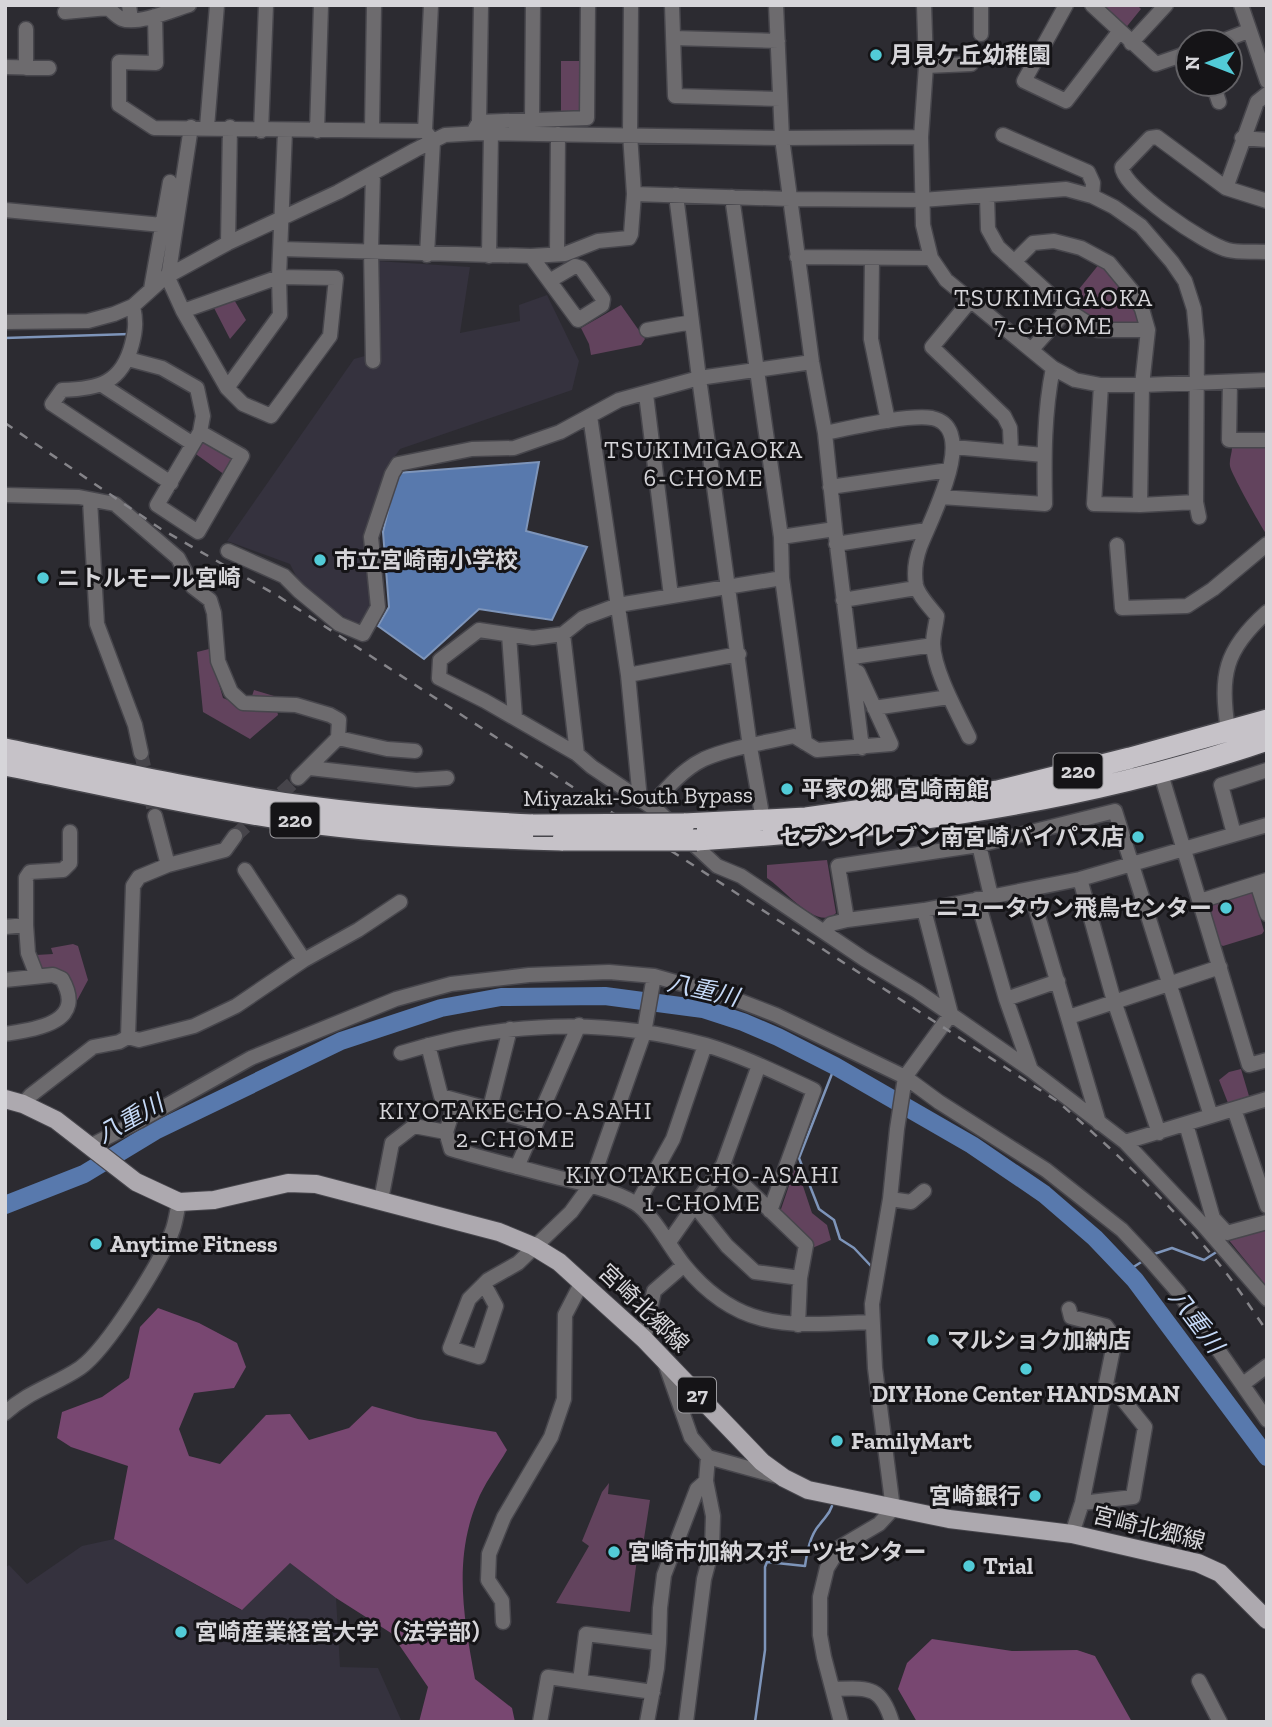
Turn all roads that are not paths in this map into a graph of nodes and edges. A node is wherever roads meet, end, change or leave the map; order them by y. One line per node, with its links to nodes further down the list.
1 (190, 5): 21 (street)
2 (217, 5): 43 (street)
3 (266, 5): 47 (street)
4 (321, 5): 49 (street)
5 (374, 5): 46 (street)
6 (431, 5): 54 (street)
7 (481, 5): 45 (street)
8 (533, 5): 41 (street)
9 (588, 5): 41 (street)
10 (631, 5): 52 (street)
11 (672, 5): 27 (street)
12 (776, 5): 28 (street)
13 (925, 5): 32 (street)
14 (981, 5): 26 (street)
15 (1066, 5): 24 (street)
16 (1166, 5): 29 (street)
17 (1241, 5): 23 (street)
18 (1093, 6): 24 (street)
19 (65, 12): 20 (street)
20 (130, 13): 21 (street)
21 (155, 16): 42 (street)
22 (26, 29): 34 (street)
23 (1248, 31): 25 (street); 36 (street)
24 (1119, 32): 29 (street)
25 (1244, 33)
26 (981, 34)
27 (673, 38): 28 (street); 39 (street)
28 (778, 41): 39 (street)
29 (1131, 43): 30 (street)
30 (1174, 58)
31 (971, 64): 32 (street)
32 (926, 66): 55 (street)
33 (5, 67): 34 (street)
34 (26, 68): 35 (street)
35 (49, 68)
36 (1267, 81)
37 (1267, 94): 57 (street)
38 (1218, 98): 40 (street)
39 (780, 99): 56 (street)
40 (1219, 102)
41 (532, 120): 45 (street)
42 (191, 127): 43 (street); 86 (street)
43 (207, 127): 44 (street)
44 (230, 127): 47 (street); 73 (street)
45 (476, 128): 50 (street); 54 (street)
46 (372, 130): 49 (street); 54 (street)
47 (261, 131): 48 (street)
48 (285, 131): 49 (street); 71 (street)
49 (317, 131)
50 (491, 133): 51 (street); 79 (street)
51 (558, 134): 52 (street); 77 (street)
52 (630, 134): 56 (street); 62 (street)
53 (1003, 135): 65 (street)
54 (429, 136): 59 (street); 78 (street)
55 (921, 137): 56 (street); 68 (street)
56 (782, 138): 67 (street)
57 (1242, 138): 58 (street); 61 (street)
58 (1267, 140)
59 (373, 173): 71 (street); 75 (street)
60 (170, 182): 72 (street)
61 (1226, 188): 69 (street); 76 (street)
62 (634, 194): 63 (street); 77 (street)
63 (676, 195): 66 (street); 94 (street)
64 (987, 196): 65 (street); 68 (street); 84 (street)
65 (1092, 196): 105 (street)
66 (732, 197): 67 (street); 102 (street)
67 (790, 199): 68 (street); 81 (street)
68 (922, 200): 82 (street)
69 (1267, 201)
70 (5, 210): 72 (street)
71 (283, 218): 73 (street); 74 (street)
72 (162, 225): 88 (street)
73 (228, 243): 86 (street)
74 (281, 249): 75 (street); 85 (street)
75 (371, 250): 78 (street); 99 (street)
76 (1267, 252)
77 (557, 254): 80 (street)
78 (427, 255): 79 (street)
79 (489, 256): 80 (street)
80 (531, 256): 87 (street)
81 (797, 257): 83 (street); 100 (street)
82 (931, 258): 83 (street); 89 (street)
83 (872, 259): 113 (street)
84 (1014, 262): 91 (street); 96 (street)
85 (279, 277): 92 (street); 110 (street); 110 (street)
86 (168, 278): 88 (street); 92 (street)
87 (551, 280)
88 (151, 289): 90 (street)
89 (970, 302): 97 (street); 118 (street)
90 (132, 306): 93 (street); 98 (street)
91 (1066, 310): 96 (street); 97 (street)
92 (183, 311): 110 (street)
93 (5, 322)
94 (692, 322): 95 (street); 103 (street)
95 (647, 330)
96 (1147, 330): 109 (street)
97 (1032, 349): 101 (street)
98 (128, 359): 108 (street); 115 (street)
99 (373, 361)
100 (812, 362): 102 (street); 114 (street)
101 (1054, 368): 107 (street); 119 (street)
102 (757, 370): 103 (street); 130 (street)
103 (699, 379): 111 (street); 136 (street)
104 (1267, 380): 106 (street)
105 (1197, 382): 106 (street); 109 (street); 126 (street)
106 (1230, 382): 116 (street)
107 (1101, 384): 109 (street); 127 (street)
108 (102, 385): 115 (street); 121 (street)
109 (1142, 385): 127 (street)
110 (227, 388)
111 (646, 394): 112 (street); 138 (street)
112 (590, 415): 134 (street); 140 (street)
113 (888, 421): 114 (street); 117 (street)
114 (825, 433): 122 (street)
115 (197, 438): 121 (street); 121 (street)
116 (1267, 440)
117 (953, 447): 118 (street); 120 (street)
118 (1011, 452): 119 (street)
119 (1044, 455): 124 (street)
120 (949, 470): 122 (street); 124 (street)
121 (172, 483)
122 (830, 487): 131 (street)
123 (5, 495): 125 (street)
124 (941, 498): 129 (street)
125 (90, 500): 154 (street); 161 (street)
126 (1196, 502): 127 (street); 128 (street)
127 (1140, 505)
128 (1199, 517)
129 (927, 530): 131 (street); 137 (street)
130 (781, 537): 131 (street); 135 (street)
131 (836, 537): 139 (street)
132 (1267, 544): 133 (street)
133 (1117, 545)
134 (228, 551)
135 (782, 578): 136 (street); 156 (street)
136 (729, 587): 138 (street); 146 (street)
137 (916, 588): 139 (street); 144 (street)
138 (671, 596): 140 (street)
139 (843, 600): 145 (street)
140 (618, 604): 142 (street); 147 (street)
141 (1267, 612): 152 (street)
142 (564, 634): 143 (street); 162 (street)
143 (509, 635): 150 (street); 150 (street)
144 (933, 645): 145 (street); 148 (street)
145 (851, 651): 149 (street); 158 (street)
146 (739, 654): 147 (street); 157 (street)
147 (628, 675): 169 (street)
148 (949, 697): 149 (street); 153 (street)
149 (874, 708): 158 (street)
150 (515, 718): 162 (street)
151 (1267, 720): 152 (highway, Miyazaki-South Bypass / 220)
152 (1228, 731): 171 (highway, Miyazaki-South Bypass / 220)
153 (969, 737)
154 (338, 738): 160 (street); 164 (street)
155 (1267, 740): 166 (highway, Miyazaki-South Bypass / 220)
156 (805, 743): 157 (street); 158 (street)
157 (750, 747): 169 (street); 171 (street)
158 (862, 748)
159 (5, 749): 174 (highway, Miyazaki-South Bypass / 220, bridge)
160 (415, 751)
161 (141, 753)
162 (577, 754): 169 (street)
163 (5, 765): 174 (highway, Miyazaki-South Bypass / 220, bridge)
164 (310, 768): 167 (street); 168 (street)
165 (1267, 770): 175 (street)
166 (1161, 774): 174 (highway, Miyazaki-South Bypass / 220); 178 (street)
167 (298, 778)
168 (447, 778)
169 (646, 803): 193 (street)
170 (155, 816): 179 (street)
171 (763, 820): 174 (highway, Miyazaki-South Bypass / 220)
172 (1267, 825): 175 (street)
173 (70, 832): 191 (street)
174 (690, 832)
175 (1234, 834): 178 (street)
176 (235, 836): 179 (street)
177 (979, 845): 180 (street); 185 (street); 190 (street)
178 (1184, 850): 180 (street); 186 (street)
179 (168, 865): 209 (street)
180 (1131, 865): 182 (street); 200 (street)
181 (245, 870): 194 (street)
182 (1080, 879): 184 (street); 202 (street)
183 (1262, 882): 186 (street); 189 (street)
184 (1030, 889): 185 (street); 199 (street)
185 (984, 897): 188 (street); 201 (street)
186 (1200, 901): 195 (street)
187 (400, 902): 194 (street)
188 (924, 910): 190 (street); 203 (street)
189 (1267, 914)
190 (847, 920): 193 (street)
191 (26, 925): 192 (street); 196 (street)
192 (5, 927)
193 (824, 932): 203 (street)
194 (304, 960): 209 (street)
195 (1220, 967): 200 (street); 213 (street)
196 (37, 976): 197 (street); 208 (street)
197 (5, 980)
198 (654, 981): 207 (street); 216 (street); 230 (street)
199 (1058, 981): 201 (street); 204 (street)
200 (1170, 984): 202 (street); 223 (street)
201 (1006, 999): 215 (street)
202 (1114, 1001): 204 (street); 228 (street)
203 (951, 1014): 215 (street); 216 (street)
204 (1069, 1017): 225 (street)
205 (579, 1025): 206 (street); 207 (street); 224 (street)
206 (510, 1029): 210 (street); 221 (street)
207 (645, 1029): 211 (street); 233 (street)
208 (5, 1034)
209 (128, 1037): 220 (street)
210 (428, 1045): 212 (street); 219 (street)
211 (705, 1045): 214 (street); 238 (street)
212 (401, 1053)
213 (1267, 1060)
214 (759, 1065): 231 (street); 241 (street)
215 (1031, 1070): 225 (street)
216 (904, 1081): 235 (street); 256 (street)
217 (5, 1099): 220 (main road, 宮崎北郷線 / 27)
218 (1267, 1100): 222 (street)
219 (456, 1101): 221 (street); 227 (street)
220 (23, 1104): 230 (main road, 宮崎北郷線 / 27)
221 (489, 1108): 224 (street)
222 (1234, 1109): 223 (street); 240 (street)
223 (1211, 1116): 226 (street)
224 (536, 1122): 232 (street)
225 (1099, 1123): 229 (street)
226 (1186, 1124): 228 (street); 242 (street)
227 (446, 1132): 232 (street); 236 (street)
228 (1159, 1133): 229 (street)
229 (1125, 1142): 249 (street)
230 (90, 1146): 237 (main road, 宮崎北郷線 / 27)
231 (723, 1165): 239 (street); 241 (street)
232 (517, 1167): 233 (street)
233 (590, 1186): 238 (street); 244 (street)
234 (924, 1191): 235 (street)
235 (890, 1199): 251 (street)
236 (381, 1200): 237 (main road, 宮崎北郷線 / 27); 244 (main road, 宮崎北郷線 / 27)
237 (179, 1202): 258 (street)
238 (637, 1204): 243 (street)
239 (695, 1206): 243 (street); 246 (street)
240 (1267, 1206)
241 (770, 1211): 246 (street)
242 (1267, 1222)
243 (669, 1242): 245 (street)
244 (533, 1246): 247 (main road, 宮崎北郷線 / 27); 248 (street)
245 (684, 1265): 252 (street); 253 (street)
246 (800, 1278): 252 (street)
247 (582, 1282): 253 (main road, 宮崎北郷線 / 27); 267 (street)
248 (484, 1284): 248 (street)
249 (1267, 1299)
250 (1069, 1309): 257 (street)
251 (872, 1322): 252 (street); 264 (street)
252 (798, 1325)
253 (643, 1339): 254 (main road, 宮崎北郷線 / 27)
254 (665, 1363): 260 (street); 261 (main road, 宮崎北郷線 / 27)
255 (1267, 1366): 256 (street)
256 (1243, 1384): 259 (street)
257 (1104, 1389): 263 (street); 263 (street)
258 (5, 1413)
259 (1267, 1420)
260 (708, 1457): 261 (street); 262 (street)
261 (785, 1478): 264 (main road, 宮崎北郷線 / 27)
262 (706, 1481): 268 (street); 275 (street)
263 (1082, 1503): 265 (street)
264 (893, 1509): 265 (main road, 宮崎北郷線 / 27); 271 (street)
265 (1072, 1534): 266 (main road, 宮崎北郷線 / 27)
266 (1267, 1620)
267 (503, 1622)
268 (659, 1643): 269 (street); 272 (street)
269 (580, 1681): 272 (street); 273 (street)
270 (1199, 1681): 278 (street)
271 (833, 1689): 276 (street); 277 (street)
272 (653, 1692): 274 (street)
273 (540, 1722)
274 (647, 1722)
275 (686, 1722)
276 (841, 1722)
277 (892, 1722)
278 (1220, 1722)

